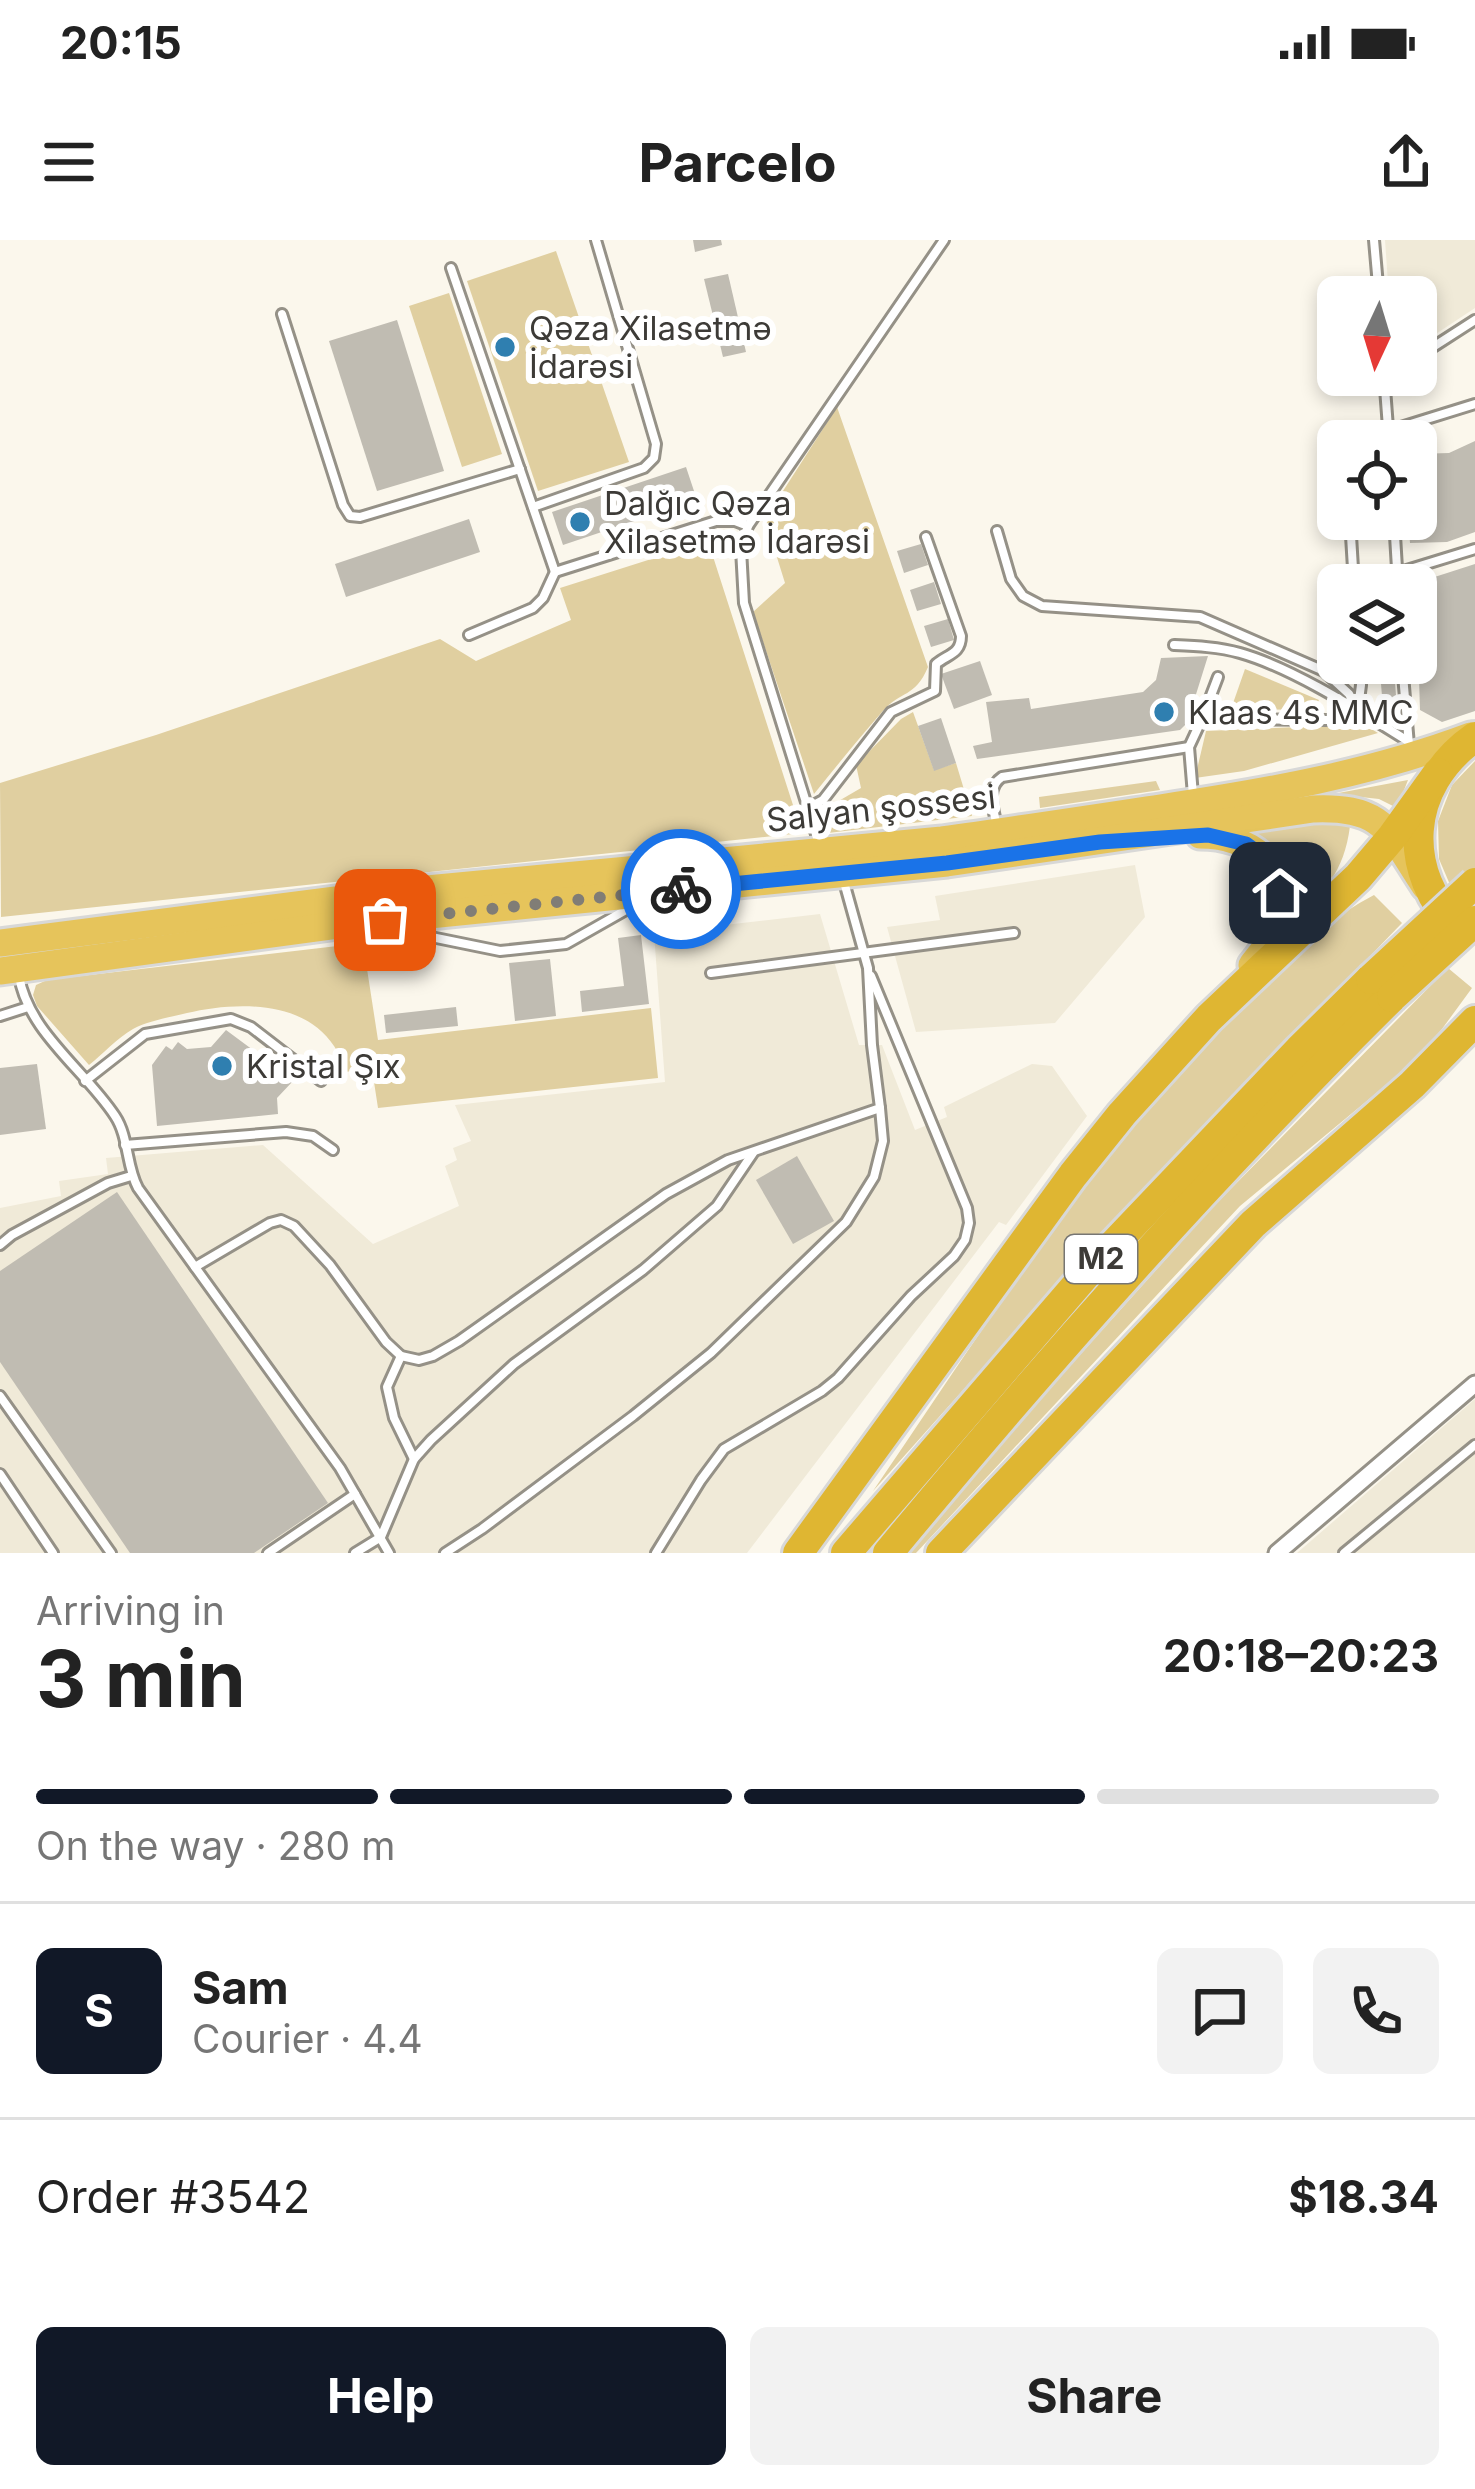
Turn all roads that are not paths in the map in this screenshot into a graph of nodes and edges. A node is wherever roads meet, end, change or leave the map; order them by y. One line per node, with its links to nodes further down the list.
1 (596, 240): 12 (lane)
2 (944, 240): 13 (lane)
3 (1374, 240): 5 (lane)
4 (451, 268): 11 (lane)
5 (1377, 276)
6 (282, 314): 11 (lane)
7 (1475, 320): 8 (lane)
8 (1437, 344)
9 (1475, 404): 10 (lane)
10 (1432, 420)
11 (520, 469): 12 (lane)
12 (533, 506): 18 (lane)
13 (748, 526): 18 (lane); 30 (lane)
14 (998, 531): 24 (lane)
15 (926, 537): 30 (lane)
16 (1475, 548): 17 (lane)
17 (1425, 564)
18 (555, 572): 19 (lane)
19 (469, 635)
20 (1174, 645): 24 (lane)
21 (1217, 677): 25 (lane)
22 (1361, 684): 24 (lane)
23 (1406, 684): 28 (lane)
24 (1357, 710): 25 (lane); 28 (lane)
25 (1202, 719): 27 (lane)
26 (1475, 736): 28 (highway)
27 (1190, 747): 29 (lane); 31 (lane)
28 (1420, 757): 29 (highway, Salyan şossesi); 32 (highway); 38 (highway)
29 (1194, 803): 31 (highway, Salyan şossesi)
30 (808, 808): 34 (lane)
31 (998, 832): 34 (highway, Salyan şossesi)
32 (1392, 837): 33 (highway); 38 (highway); 51 (highway)
33 (1100, 842): 35 (highway, Salyan şossesi); 51 (highway)
34 (821, 851): 43 (highway, Salyan şossesi)
35 (842, 874): 37 (highway, Salyan şossesi); 44 (lane)
36 (1475, 883): 48 (highway, bridge)
37 (656, 892): 39 (highway, Salyan şossesi); 39 (lane)
38 (1440, 908): 42 (highway)
39 (360, 922): 46 (highway, Salyan şossesi)
40 (1475, 922): 48 (highway, bridge)
41 (1014, 933): 44 (lane)
42 (1475, 941)
43 (0, 943)
44 (864, 954): 45 (lane); 47 (lane)
45 (868, 968): 55 (lane); 76 (lane)
46 (9, 969): 49 (lane)
47 (711, 973)
48 (1382, 988): 78 (highway, M2); 79 (highway, M2)
49 (28, 1007): 50 (lane); 53 (lane)
50 (0, 1016)
51 (1209, 1018): 77 (highway)
52 (1475, 1022): 80 (highway)
53 (85, 1081): 54 (lane); 56 (lane)
54 (321, 1081)
55 (880, 1108): 58 (lane); 75 (lane)
56 (125, 1145): 57 (lane); 59 (lane)
57 (333, 1150)
58 (754, 1150): 62 (lane); 66 (lane)
59 (131, 1176): 60 (lane); 61 (lane)
60 (0, 1245)
61 (195, 1267): 62 (lane); 68 (lane)
62 (400, 1356): 66 (lane)
63 (1475, 1384): 81 (street)
64 (0, 1396): 71 (lane)
65 (1475, 1445): 82 (lane)
66 (414, 1459): 69 (lane)
67 (0, 1474): 70 (lane)
68 (356, 1494): 69 (lane); 72 (lane)
69 (381, 1537): 73 (lane); 74 (lane)
70 (53, 1553)
71 (111, 1553)
72 (268, 1553)
73 (355, 1553)
74 (389, 1553)
75 (445, 1553)
76 (656, 1553)
77 (798, 1553)
78 (846, 1553)
79 (887, 1553)
80 (941, 1553)
81 (1277, 1553)
82 (1344, 1553)

